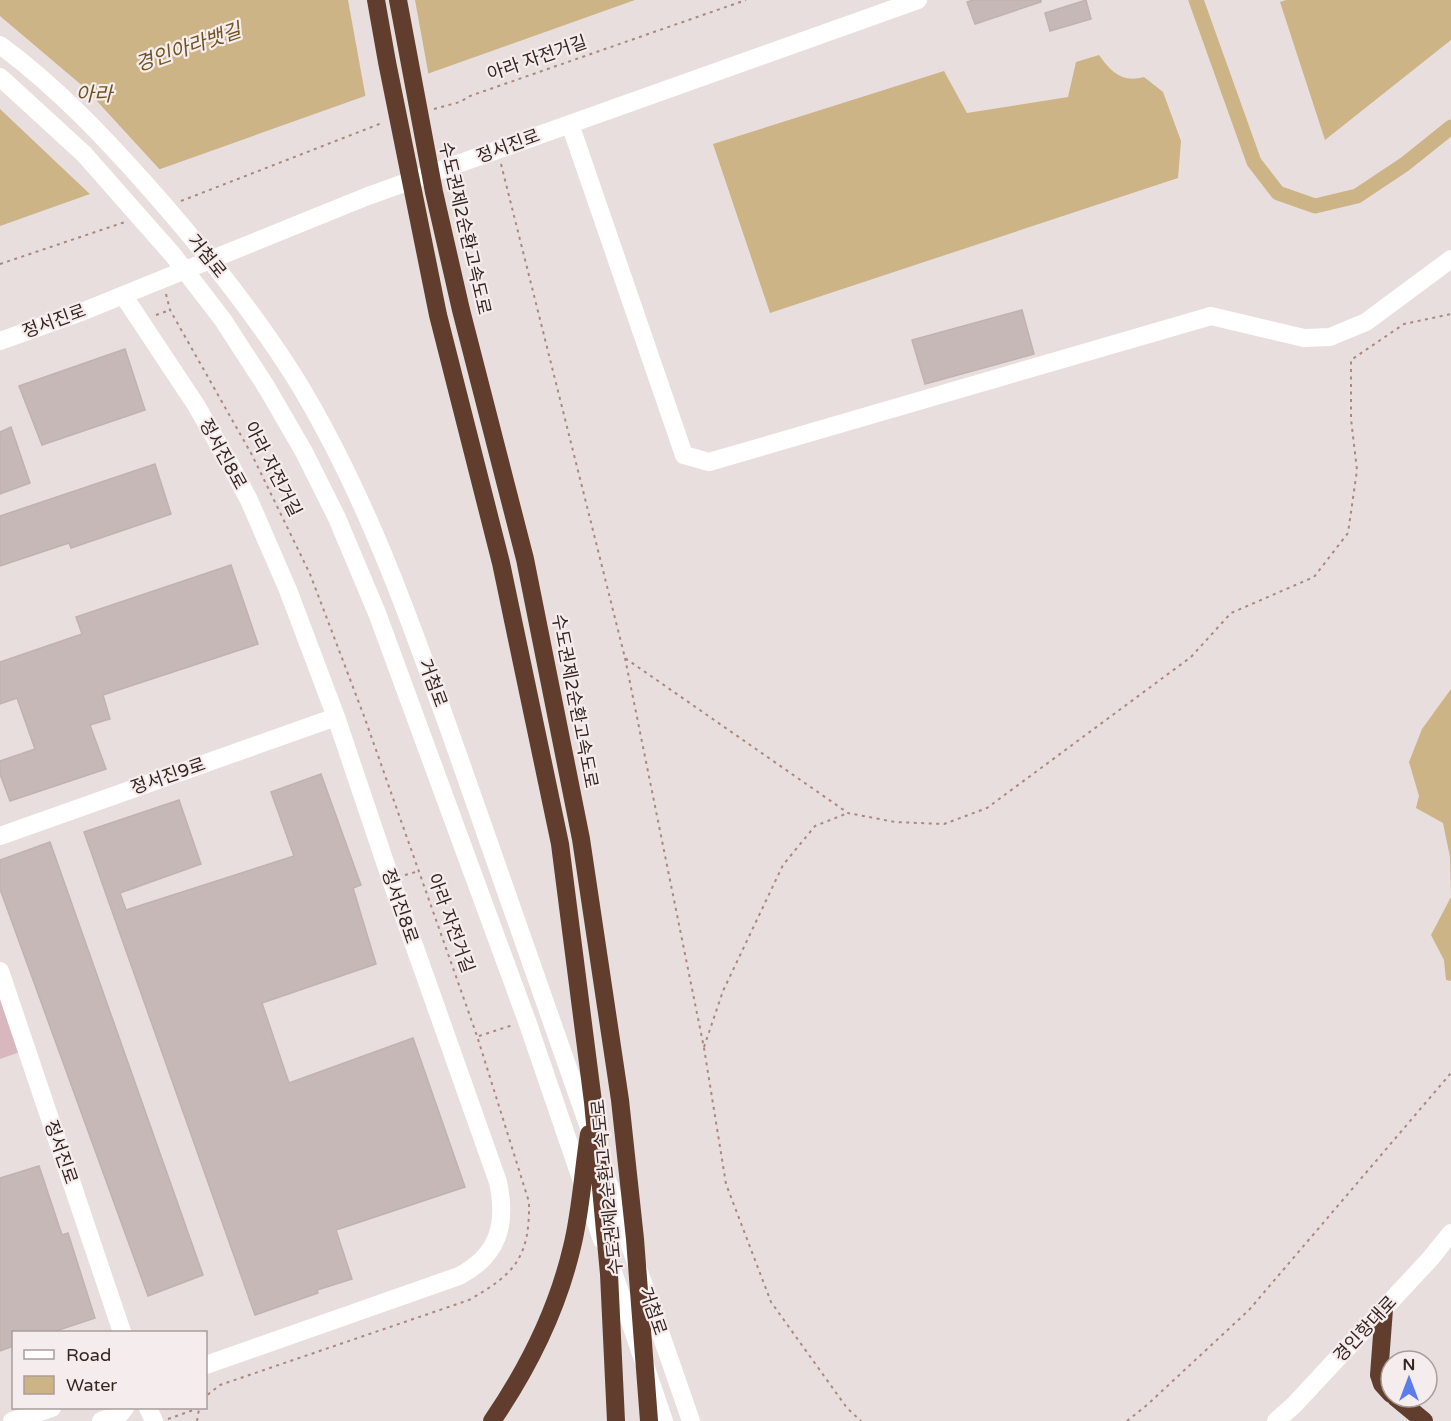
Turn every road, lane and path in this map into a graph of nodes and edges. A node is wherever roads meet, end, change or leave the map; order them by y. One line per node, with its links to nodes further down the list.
1 (376, 0): 28 (highway, 수도권제2순환고속도로)
2 (398, 0): 44 (highway, 수도권제2순환고속도로)
3 (746, 0): 7 (path, 아라 자전거길)
4 (918, 0): 9 (street, 정서진로)
5 (0, 45): 46 (street, 거첨로)
6 (0, 77): 24 (street, 거첨로)
7 (434, 109)
8 (384, 123): 11 (path)
9 (570, 124): 10 (street, 정서진로); 13 (street)
10 (497, 150): 16 (street, 정서진로); 19 (path)
11 (182, 201)
12 (128, 221): 14 (path)
13 (1451, 259)
14 (0, 264)
15 (165, 290): 25 (path, 아라 자전거길)
16 (123, 295): 18 (street, 정서진로); 20 (street, 정서진8로)
17 (1451, 314): 21 (path)
18 (0, 341)
19 (625, 658): 21 (path); 26 (path)
20 (336, 717): 22 (street, 정서진9로); 33 (street, 정서진8로)
21 (848, 813): 26 (path)
22 (0, 836)
23 (0, 971): 31 (street, 정서진로)
24 (528, 1021): 25 (path); 45 (street, 거첨로)
25 (477, 1036): 34 (path, 아라 자전거길)
26 (704, 1048): 47 (path)
27 (1451, 1074): 48 (path)
28 (593, 1102): 42 (highway); 43 (highway, 수도권제2순환고속도로)
29 (1451, 1233): 30 (street, 경인항대로)
30 (1384, 1309): 32 (highway); 49 (street, 경인항대로)
31 (122, 1331)
32 (1381, 1349)
33 (207, 1365)
34 (207, 1395)
35 (46, 1409): 39 (street)
36 (124, 1409): 40 (street)
37 (196, 1409): 41 (path)
38 (1410, 1409): 50 (highway)
39 (12, 1421)
40 (101, 1421)
41 (161, 1421)
42 (492, 1421)
43 (616, 1421)
44 (649, 1421)
45 (663, 1421)
46 (691, 1421)
47 (861, 1421)
48 (1127, 1421)
49 (1276, 1421)
50 (1424, 1421)

